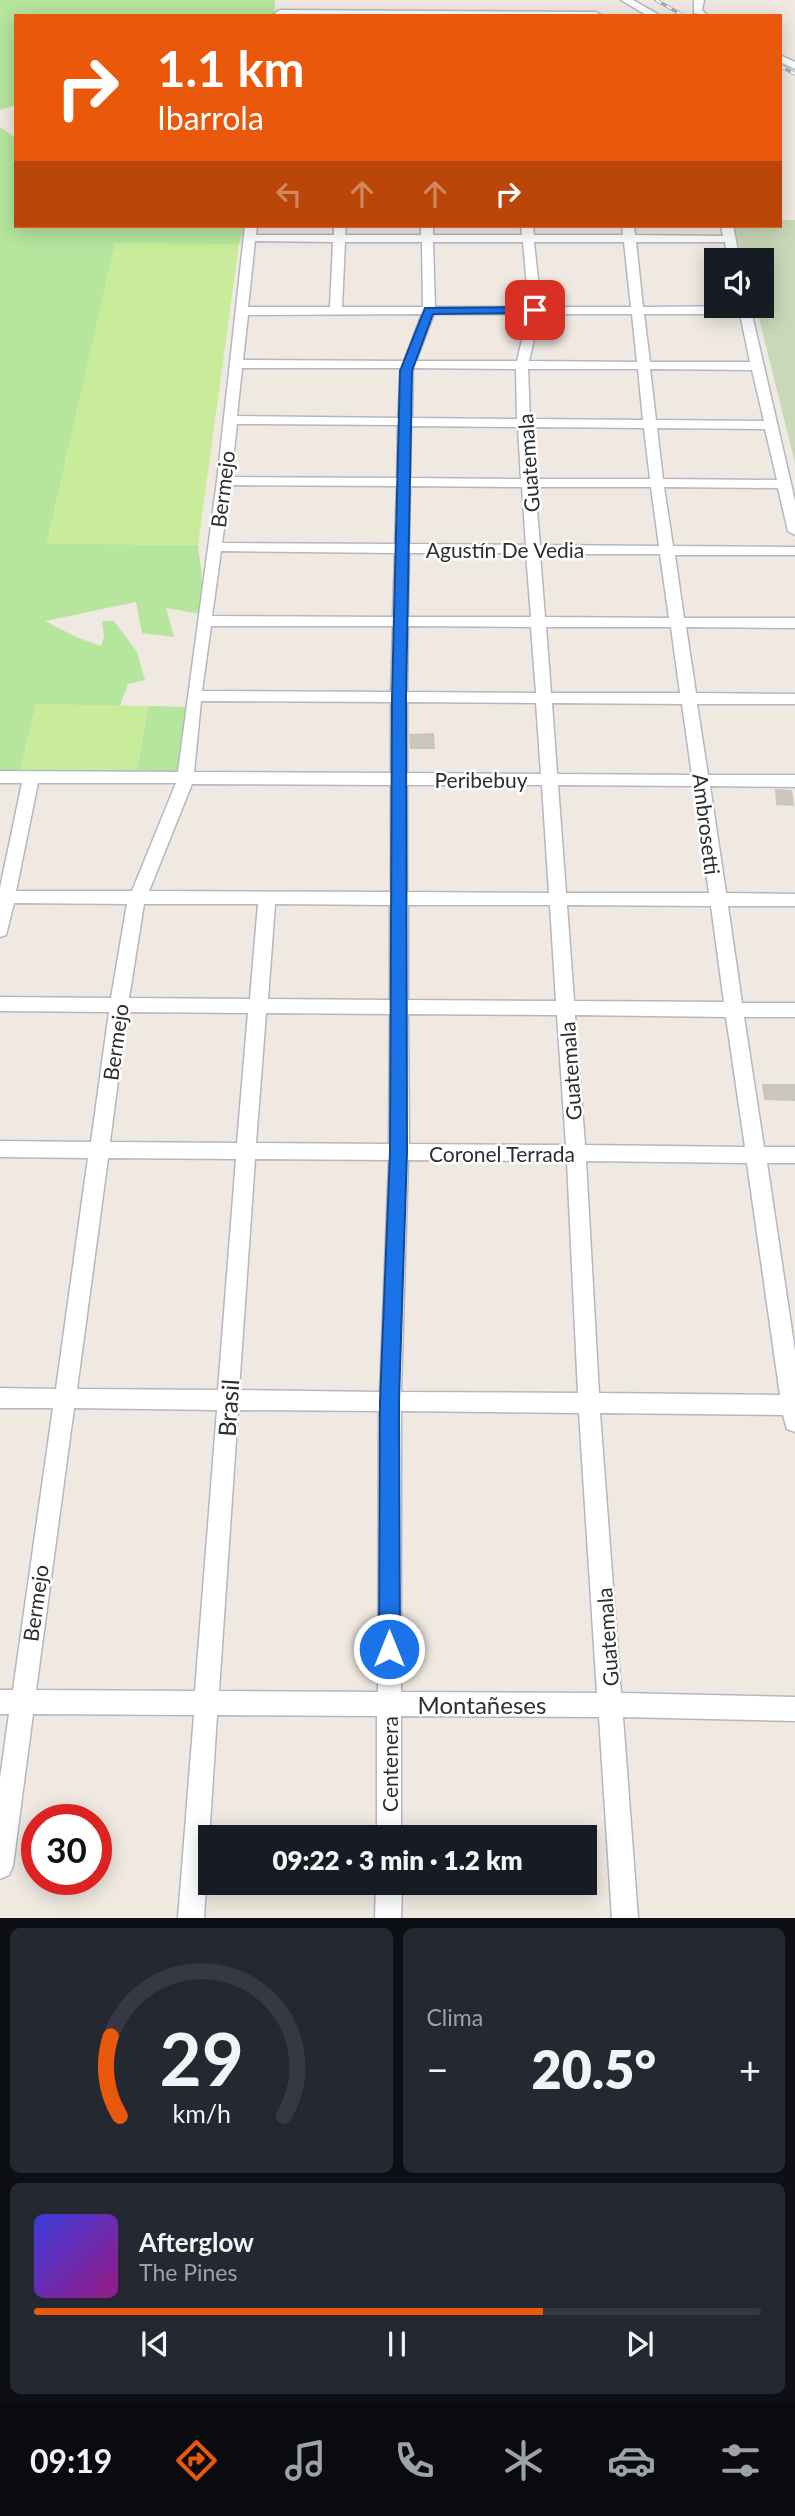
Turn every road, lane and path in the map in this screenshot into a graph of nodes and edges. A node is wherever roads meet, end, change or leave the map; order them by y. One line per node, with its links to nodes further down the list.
1 (626, 0): 2 (street)
2 (652, 14)
3 (727, 228): 9 (street)
4 (250, 232): 5 (street); 14 (street, Bermejo)
5 (339, 232): 6 (street); 12 (street)
6 (427, 232): 7 (street); 15 (street, Centenera)
7 (528, 232): 8 (street); 13 (street, Guatemala)
8 (629, 232): 9 (street); 16 (street, Ambrosetti)
9 (730, 239): 10 (street)
10 (732, 248)
11 (704, 309): 16 (street)
12 (336, 310): 14 (street); 15 (street)
13 (535, 310): 15 (street); 16 (street); 20 (street, Guatemala)
14 (243, 311): 18 (street, Bermejo)
15 (429, 311): 19 (street, Centenera)
16 (639, 311): 21 (street, Ambrosetti)
17 (747, 318): 22 (street)
18 (237, 364): 19 (street); 23 (street, Bermejo)
19 (407, 365): 20 (street); 24 (street, Centenera)
20 (522, 365): 21 (street); 25 (street, Guatemala)
21 (643, 365): 22 (street); 26 (street, Ambrosetti)
22 (757, 366): 27 (street)
23 (230, 420): 24 (street); 28 (street, Bermejo)
24 (405, 422): 25 (street); 29 (street, Centenera)
25 (524, 423): 26 (street); 30 (street, Guatemala)
26 (649, 424): 27 (street); 31 (street, Ambrosetti)
27 (770, 425): 32 (street)
28 (224, 481): 29 (street); 34 (street, Bermejo)
29 (404, 482): 30 (street); 35 (street, Centenera)
30 (529, 483): 31 (street); 36 (street, Guatemala)
31 (657, 483): 32 (street); 37 (street, Ambrosetti)
32 (784, 484): 33 (street)
33 (795, 531)
34 (215, 547): 35 (street, Agustín De Vedia); 39 (street, Bermejo)
35 (402, 549): 36 (street, Agustín De Vedia); 40 (street, Centenera)
36 (533, 549): 37 (street, Agustín De Vedia); 41 (street, Guatemala)
37 (666, 549): 38 (street, Agustín De Vedia); 42 (street, Ambrosetti)
38 (795, 551)
39 (205, 621): 40 (street); 44 (street, Bermejo)
40 (401, 621): 41 (street); 45 (street, Centenera)
41 (540, 622): 42 (street); 46 (street, Guatemala)
42 (678, 622): 43 (street); 47 (street, Ambrosetti)
43 (795, 623)
44 (194, 696): 45 (street); 52 (street, Bermejo)
45 (399, 697): 46 (street); 51 (street, Centenera)
46 (545, 698): 47 (street); 53 (street, Guatemala)
47 (689, 699): 48 (street); 54 (street, Ambrosetti)
48 (795, 699)
49 (0, 777): 50 (street, Peribebuy)
50 (32, 777): 52 (street, Peribebuy); 56 (street)
51 (399, 779): 52 (street, Peribebuy); 53 (street, Peribebuy); 58 (street, Centenera)
52 (185, 780): 57 (street, Bermejo)
53 (549, 780): 54 (street, Peribebuy); 59 (street, Guatemala)
54 (702, 781): 55 (street, Peribebuy); 60 (street, Ambrosetti)
55 (795, 781)
56 (3, 897): 57 (street); 63 (street)
57 (136, 898): 61 (street); 65 (street, Bermejo)
58 (399, 899): 59 (street); 61 (street); 67 (street, Centenera)
59 (558, 899): 60 (street); 68 (street, Guatemala)
60 (716, 899): 62 (street); 69 (street, Ambrosetti)
61 (267, 900): 66 (street, Brasil)
62 (795, 900)
63 (0, 930)
64 (0, 1004): 65 (street)
65 (120, 1005): 66 (street); 73 (street, Bermejo)
66 (259, 1006): 67 (street); 72 (street, Brasil)
67 (399, 1006): 68 (street); 74 (street, Centenera)
68 (565, 1007): 69 (street); 75 (street, Guatemala)
69 (732, 1009): 70 (street); 76 (street, Ambrosetti)
70 (795, 1010)
71 (0, 1149): 73 (street, Coronel Terrada)
72 (246, 1150): 73 (street, Coronel Terrada); 74 (street, Coronel Terrada); 80 (street, Brasil)
73 (100, 1151): 79 (street, Bermejo)
74 (399, 1152): 75 (street, Coronel Terrada); 81 (street, Centenera)
75 (576, 1153): 76 (street, Coronel Terrada); 82 (street, Guatemala)
76 (756, 1154): 77 (street, Coronel Terrada); 83 (street, Ambrosetti)
77 (795, 1155)
78 (0, 1398): 79 (street)
79 (63, 1398): 80 (street); 84 (street, Bermejo)
80 (228, 1401): 81 (street); 85 (street, Brasil)
81 (390, 1401): 82 (street); 86 (street, Centenera)
82 (589, 1403): 83 (street); 87 (street, Guatemala)
83 (794, 1411)
84 (11, 1701): 85 (street, Montañeses); 90 (street, Bermejo)
85 (206, 1702): 86 (street, Montañeses); 92 (street, Brasil)
86 (389, 1704): 87 (street, Montañeses); 89 (street, Centenera)
87 (612, 1705): 88 (street, Montañeses); 94 (street, Guatemala)
88 (795, 1709)
89 (389, 1825)
90 (0, 1866)
91 (389, 1895): 93 (street)
92 (191, 1917)
93 (388, 1917)
94 (625, 1917)

